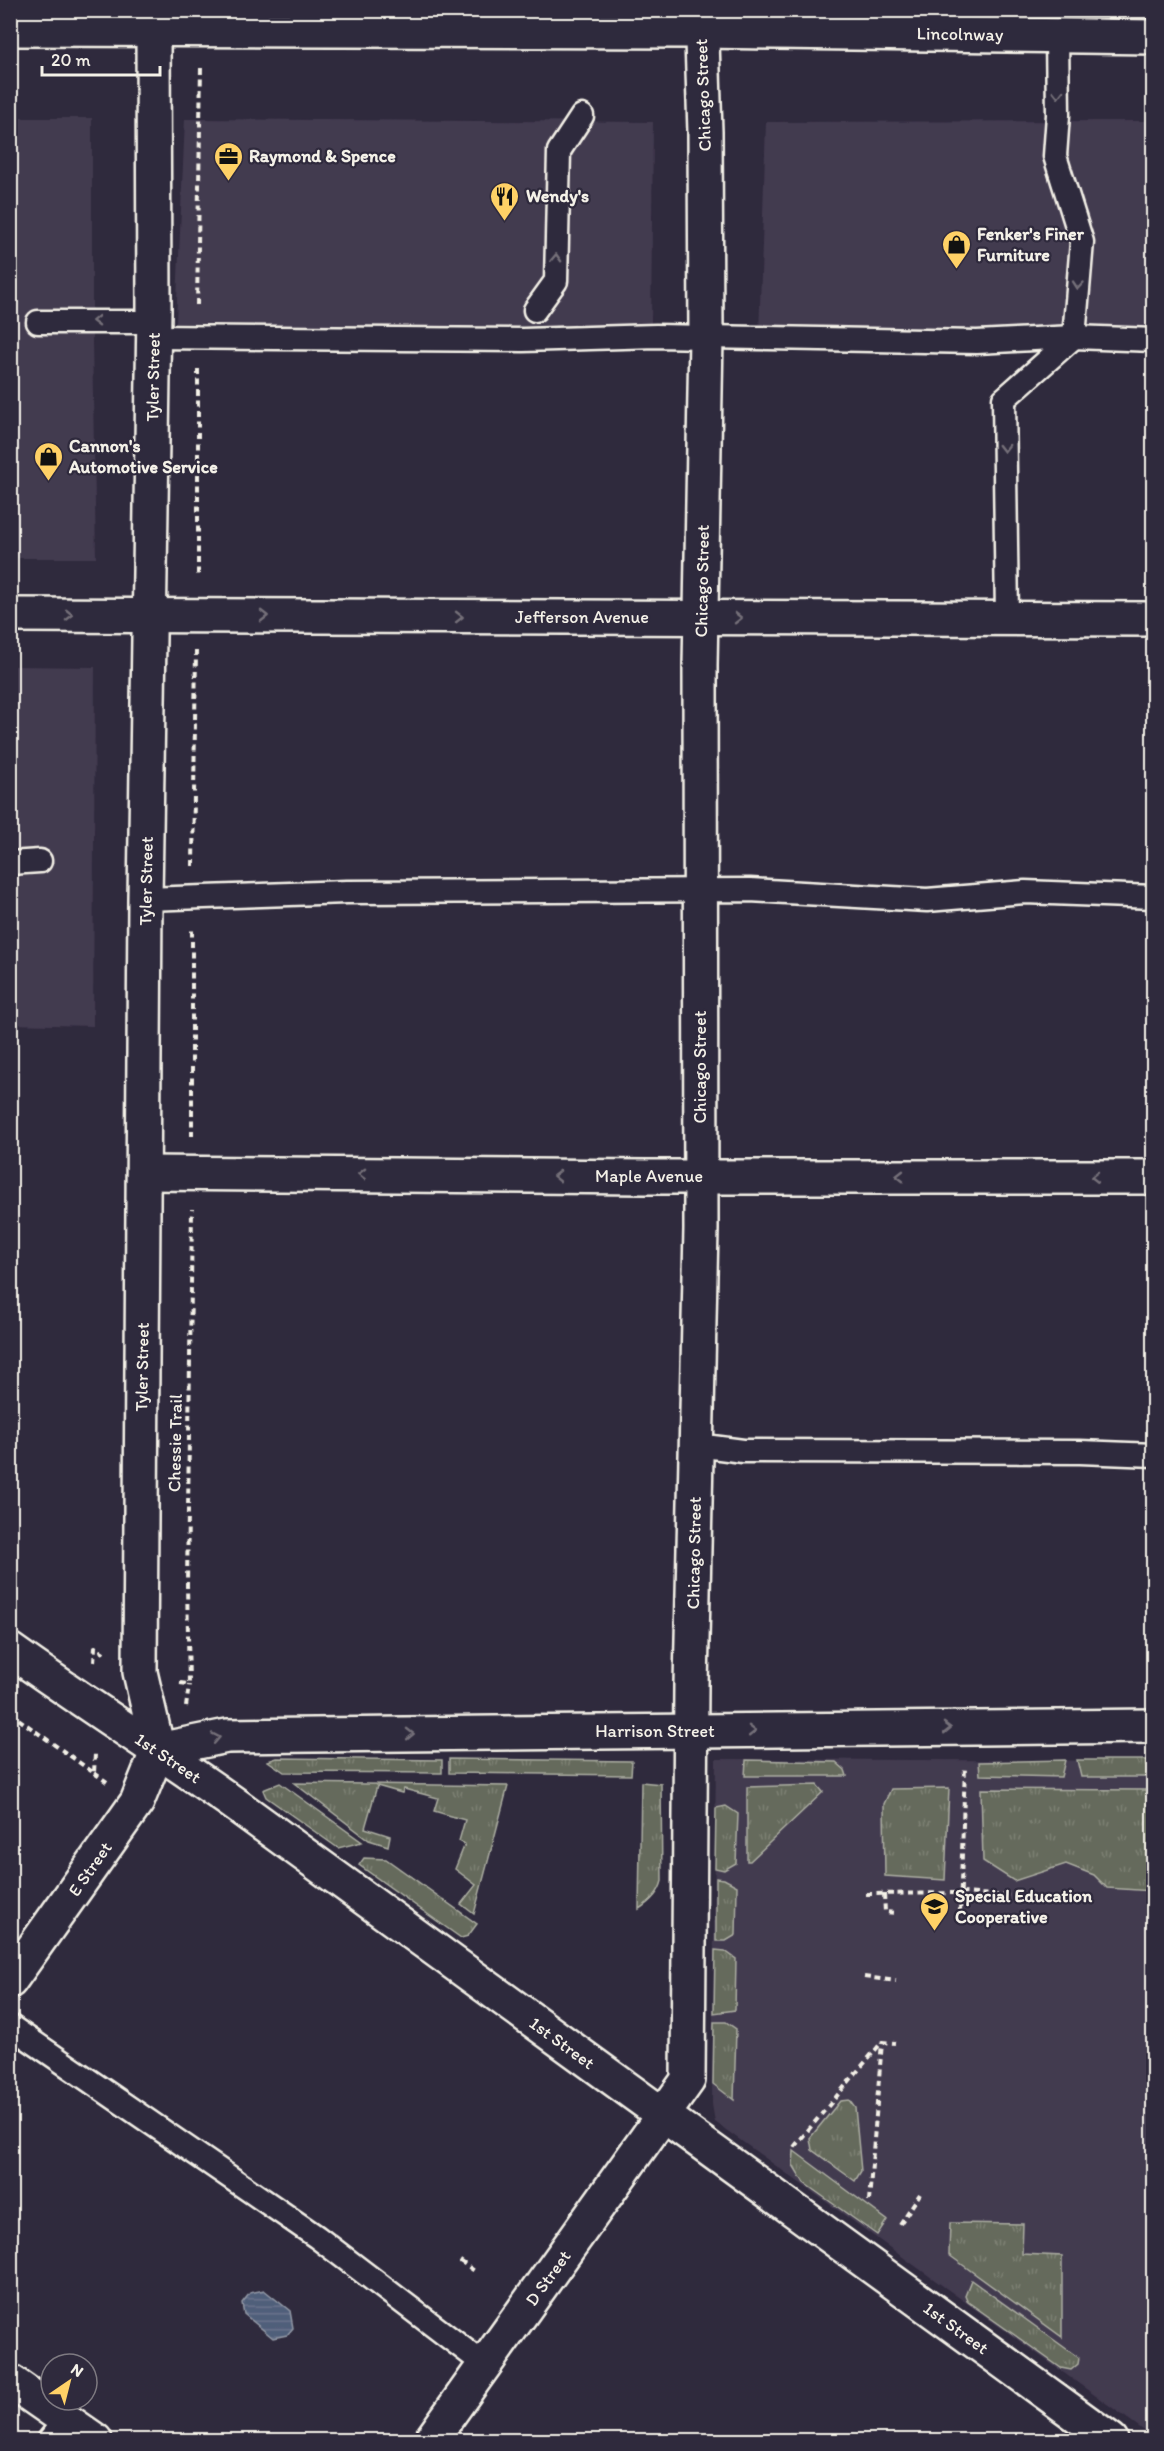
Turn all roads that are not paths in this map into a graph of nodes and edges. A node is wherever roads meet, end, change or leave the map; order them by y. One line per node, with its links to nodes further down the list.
1 (152, 20): 2 (street, Lincolnway); 3 (street, Lincolnway); 9 (street, Tyler Street)
2 (701, 21): 4 (street, Lincolnway); 10 (street, Chicago Street)
3 (10, 29)
4 (1057, 35): 5 (street, Lincolnway); 11 (lane, one-way to 11)
5 (1154, 37)
6 (582, 116): 7 (lane, one-way to 6)
7 (535, 310)
8 (38, 322): 9 (lane, one-way to 8)
9 (154, 329): 10 (lane); 14 (street, Tyler Street)
10 (706, 337): 11 (lane); 16 (street, Chicago Street)
11 (1074, 337): 12 (lane); 15 (lane, one-way to 15)
12 (1154, 340)
13 (10, 615): 14 (street, Jefferson Avenue, one-way to 14)
14 (149, 616): 16 (street, Jefferson Avenue, one-way to 16); 22 (street, Tyler Street)
15 (1007, 617): 16 (street, Jefferson Avenue, one-way to 15); 17 (street, Jefferson Avenue)
16 (702, 618): 20 (street, Chicago Street)
17 (1154, 619)
18 (40, 861): 19 (lane)
19 (10, 863)
20 (701, 891): 21 (lane); 22 (lane); 24 (street, Chicago Street)
21 (1154, 897)
22 (146, 899): 23 (street, Tyler Street)
23 (144, 1173): 24 (street, Maple Avenue, one-way to 23); 31 (street, Tyler Street)
24 (699, 1176): 25 (street, Maple Avenue, one-way to 24); 26 (street, Chicago Street)
25 (1154, 1177)
26 (697, 1445): 27 (lane); 30 (street, Chicago Street)
27 (1154, 1455)
28 (10, 1650): 31 (street, 1st Street)
29 (1154, 1725): 30 (street, Harrison Street, one-way to 29)
30 (691, 1731): 31 (street, Harrison Street, one-way to 30); 34 (street, Chicago Street)
31 (158, 1750): 32 (street, E Street); 34 (street, 1st Street)
32 (10, 1981)
33 (10, 2026): 35 (lane)
34 (665, 2116): 35 (street, D Street); 40 (street, 1st Street)
35 (485, 2364): 39 (street, D Street)
36 (10, 2381): 37 (street)
37 (57, 2430): 38 (street)
38 (95, 2440)
39 (430, 2440)
40 (1111, 2440)

